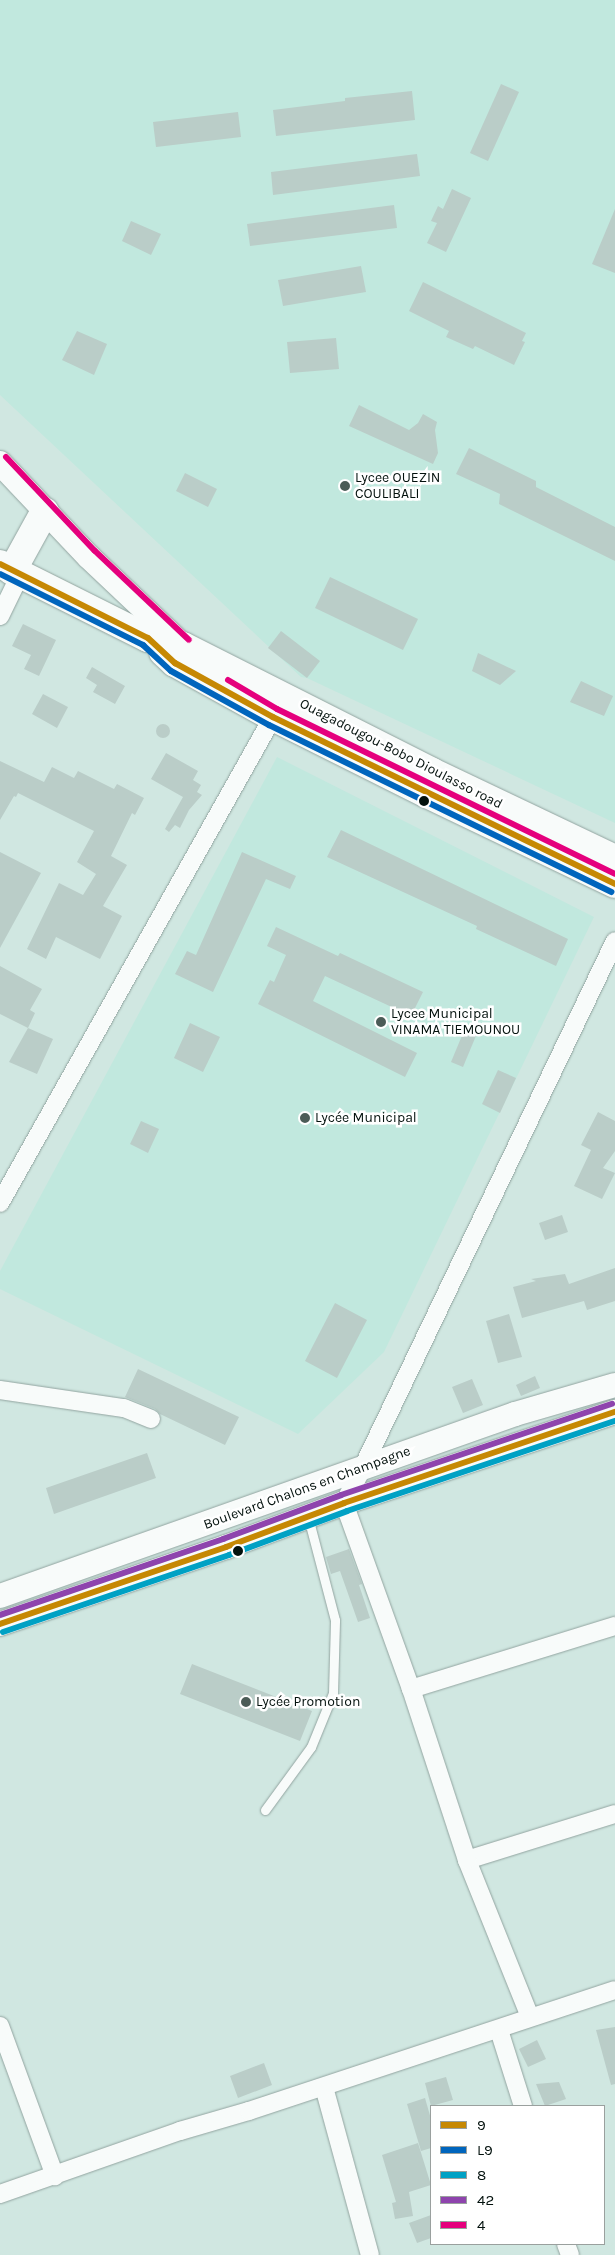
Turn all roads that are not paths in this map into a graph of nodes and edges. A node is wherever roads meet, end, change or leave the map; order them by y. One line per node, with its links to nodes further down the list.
1 (0, 463): 2 (main road)
2 (45, 511): 3 (highway); 6 (main road)
3 (10, 570): 4 (street); 5 (highway)
4 (0, 616)
5 (148, 638): 6 (highway, Ouagadougou-Bobo Dioulasso road); 7 (highway, Ouagadougou-Bobo Dioulasso road)
6 (183, 646): 7 (highway, Ouagadougou-Bobo Dioulasso road)
7 (279, 706): 8 (highway, Ouagadougou-Bobo Dioulasso road); 9 (highway, Ouagadougou-Bobo Dioulasso road); 11 (street)
8 (615, 859)
9 (615, 884)
10 (615, 941): 16 (street)
11 (0, 1202)
12 (615, 1385): 16 (main road, Boulevard Chalons en Champagne)
13 (0, 1390): 15 (street)
14 (615, 1412): 17 (main road, Boulevard Chalons en Champagne)
15 (151, 1419)
16 (363, 1467): 17 (street); 19 (main road, Boulevard Chalons en Champagne)
17 (344, 1503): 18 (main road, Boulevard Chalons en Champagne); 22 (street)
18 (308, 1517): 20 (main road, Boulevard Chalons en Champagne); 23 (lane)
19 (0, 1596)
20 (0, 1624)
21 (615, 1626): 22 (street)
22 (410, 1690): 25 (street)
23 (265, 1810)
24 (615, 1814): 25 (street)
25 (467, 1860): 27 (street)
26 (615, 1990): 27 (street)
27 (530, 2017): 29 (street)
28 (0, 2026): 32 (street)
29 (499, 2030): 30 (street); 31 (street)
30 (324, 2087): 32 (street); 34 (street)
31 (523, 2105)
32 (56, 2176): 33 (street)
33 (0, 2194)
34 (365, 2253)

